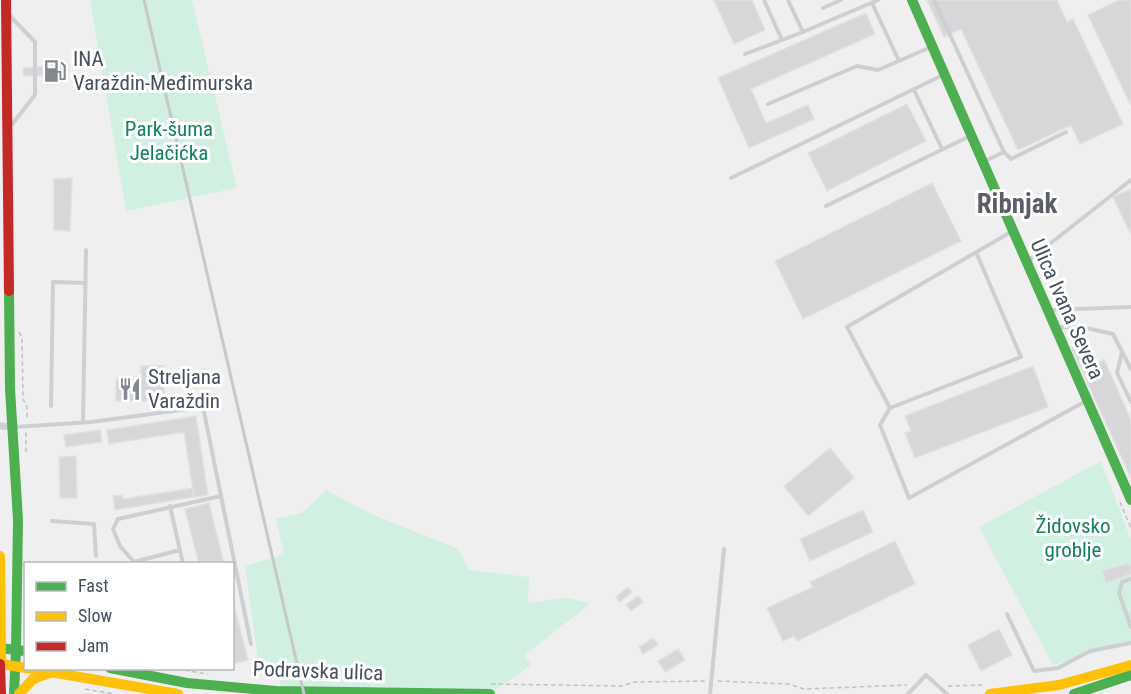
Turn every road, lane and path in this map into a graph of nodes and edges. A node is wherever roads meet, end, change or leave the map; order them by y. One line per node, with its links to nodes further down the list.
1 (6, 0): 10 (main road)
2 (764, 0): 12 (lane)
3 (788, 0): 11 (lane)
4 (841, 0): 9 (lane)
5 (878, 0): 8 (lane)
6 (912, 0): 13 (main road, Ulica Ivana Severa)
7 (934, 0): 23 (lane)
8 (872, 3): 11 (lane); 15 (lane)
9 (823, 8)
10 (6, 13): 19 (main road); 19 (lane)
11 (803, 33): 12 (lane)
12 (782, 40): 14 (lane)
13 (932, 46): 15 (lane); 16 (main road, Ulica Ivana Severa)
14 (745, 54)
15 (899, 61): 18 (lane)
16 (944, 75): 17 (lane); 21 (main road, Ulica Ivana Severa)
17 (914, 90): 22 (lane); 25 (lane)
18 (768, 104)
19 (8, 130): 46 (main road)
20 (1066, 132): 23 (lane)
21 (970, 136): 22 (lane); 24 (main road, Ulica Ivana Severa)
22 (942, 149): 27 (lane)
23 (1004, 152): 24 (lane)
24 (982, 163): 28 (main road, Ulica Ivana Severa)
25 (731, 178)
26 (1131, 180): 31 (lane)
27 (826, 206)
28 (1011, 231): 30 (lane); 31 (main road, Ulica Ivana Severa)
29 (86, 250): 32 (lane)
30 (976, 252): 43 (lane); 43 (lane)
31 (1025, 263): 34 (main road, Ulica Ivana Severa)
32 (85, 283): 41 (lane); 44 (lane)
33 (1131, 307): 34 (lane)
34 (1046, 310): 35 (main road, Ulica Ivana Severa)
35 (1053, 326): 37 (lane); 39 (main road, Ulica Ivana Severa)
36 (22, 337): 42 (path)
37 (1122, 351): 38 (lane); 40 (lane)
38 (1131, 369)
39 (1087, 401): 43 (lane); 48 (main road, Ulica Ivana Severa)
40 (1131, 402)
41 (51, 405)
42 (27, 407)
43 (890, 408)
44 (83, 421): 46 (lane); 47 (lane)
45 (0, 426): 46 (street)
46 (15, 427): 59 (main road)
47 (221, 496): 49 (lane); 64 (lane)
48 (1125, 500): 51 (path)
49 (170, 506): 53 (lane); 53 (lane)
50 (52, 521): 55 (lane)
51 (1131, 528)
52 (724, 549): 77 (lane)
53 (180, 550): 56 (lane)
54 (0, 555): 58 (main road)
55 (96, 556)
56 (183, 562)
57 (1131, 579): 62 (lane)
58 (1, 600): 65 (main road)
59 (18, 602): 61 (main road); 66 (main road)
60 (1007, 614): 63 (lane)
61 (24, 618)
62 (1131, 627)
63 (1131, 643)
64 (251, 644)
65 (1, 648): 66 (main road); 68 (main road)
66 (21, 651): 69 (main road)
67 (1131, 663): 75 (main road)
68 (1, 664): 69 (main road); 82 (main road)
69 (23, 668): 83 (main road)
70 (34, 670): 73 (main road)
71 (116, 670): 87 (main road, Podravska ulica)
72 (177, 670): 74 (path)
73 (50, 673): 84 (main road); 86 (main road)
74 (214, 675)
75 (1113, 676): 76 (main road); 81 (main road); 91 (main road)
76 (1131, 676)
77 (711, 681): 78 (path); 79 (path); 88 (lane)
78 (912, 683)
79 (483, 684)
80 (86, 689): 85 (path)
81 (1099, 690): 92 (main road)
82 (1, 694)
83 (14, 694)
84 (19, 694)
85 (114, 694)
86 (178, 694)
87 (490, 694)
88 (710, 694)
89 (908, 694): 90 (lane)
90 (947, 694)
91 (990, 694)
92 (1074, 694)

